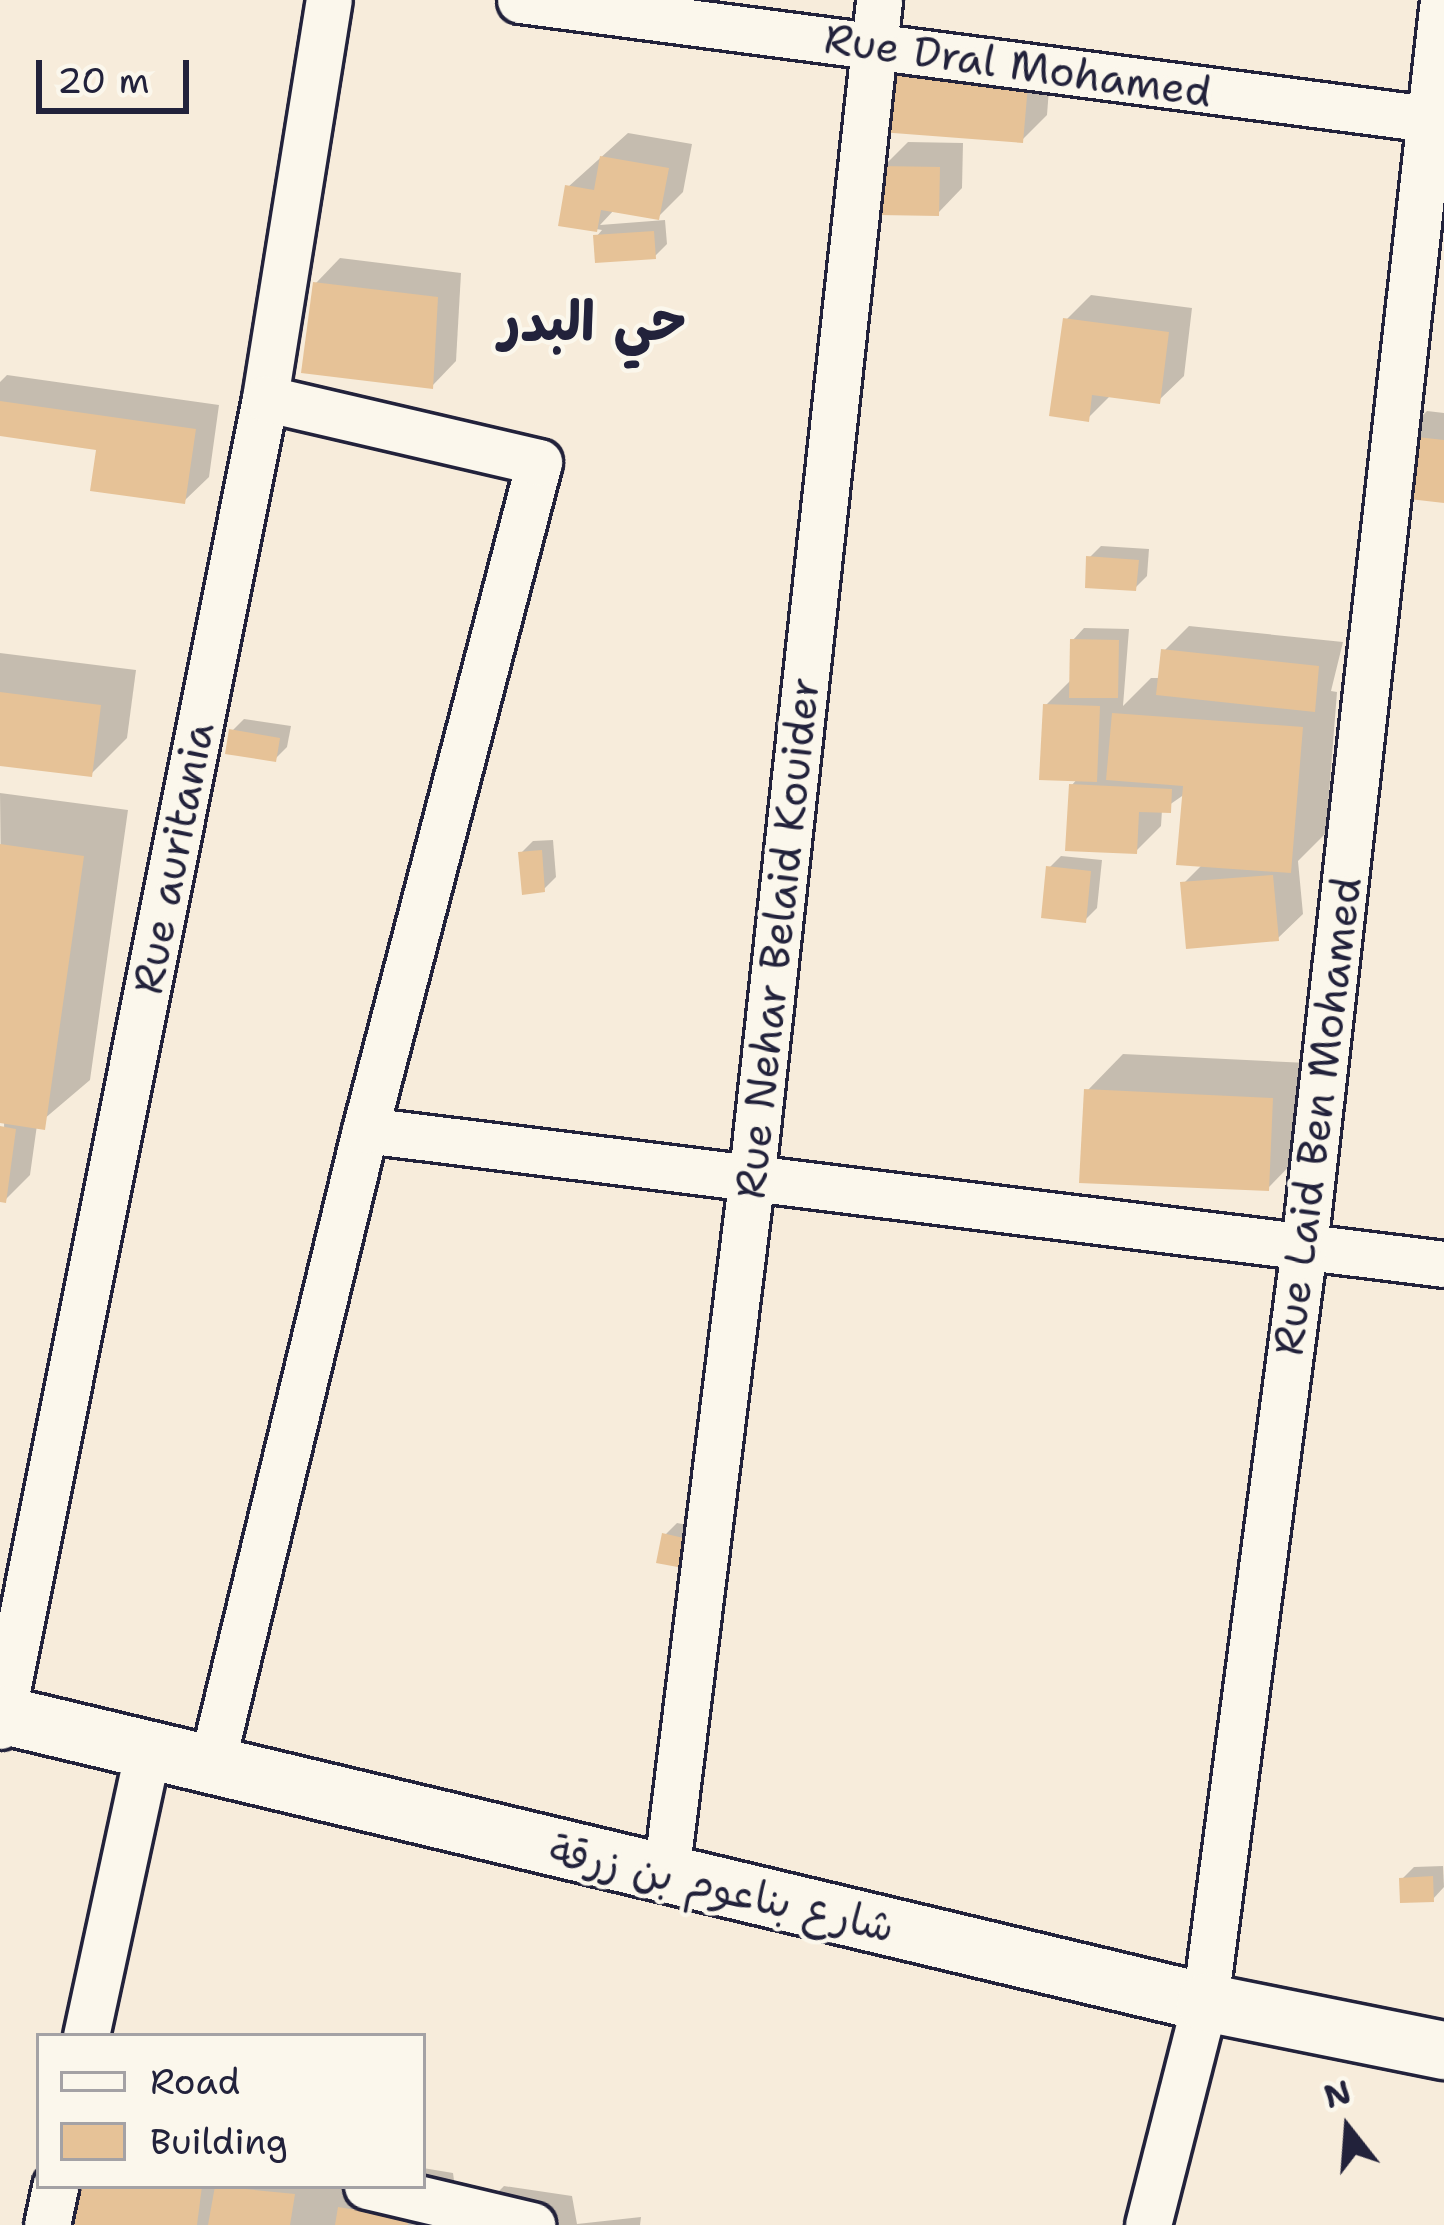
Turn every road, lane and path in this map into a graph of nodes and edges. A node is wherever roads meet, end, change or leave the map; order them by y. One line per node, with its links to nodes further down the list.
1 (329, 0): 7 (street, Rue auritania)
2 (520, 0): 5 (street, Rue Dral Mohamed)
3 (879, 0): 5 (street, Rue Nehar Belaid Kouider)
4 (1443, 0): 6 (street, Rue Laid Ben Mohamed)
5 (874, 45): 6 (street, Rue Dral Mohamed); 9 (street, Rue Nehar Belaid Kouider)
6 (1437, 120): 10 (street, Rue Laid Ben Mohamed)
7 (265, 398): 8 (street); 12 (street, Rue auritania)
8 (365, 1130): 9 (street); 14 (street)
9 (751, 1183): 10 (street); 15 (street, Rue Nehar Belaid Kouider)
10 (1304, 1247): 11 (street); 16 (street, Rue Laid Ben Mohamed)
11 (1444, 1264)
12 (1, 1718): 13 (street, شارع بناعوم بن زرقة)
13 (147, 1753): 14 (street, شارع بناعوم بن زرقة); 17 (street)
14 (211, 1766): 15 (street, شارع بناعوم بن زرقة)
15 (666, 1874): 16 (street, شارع بناعوم بن زرقة)
16 (1205, 2002): 18 (street, شارع بناعوم بن زرقة); 23 (street, Rue Laid Ben Mohamed)
17 (87, 2033)
18 (1444, 2050)
19 (54, 2189): 21 (street)
20 (380, 2189): 22 (street)
21 (47, 2225)
22 (532, 2225)
23 (1148, 2225)

